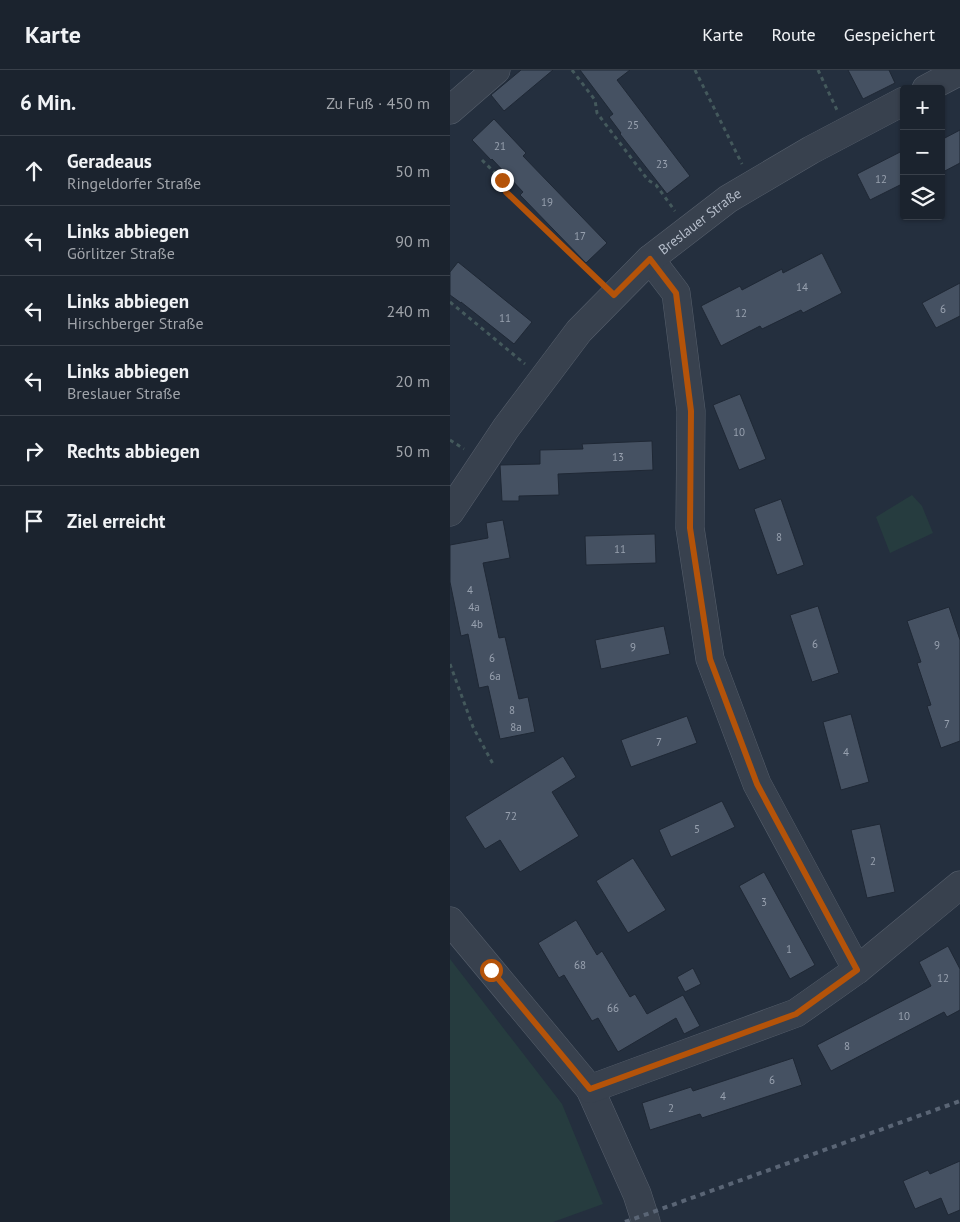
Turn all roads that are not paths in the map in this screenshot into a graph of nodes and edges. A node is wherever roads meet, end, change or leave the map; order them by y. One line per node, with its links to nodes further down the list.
1 (496, 70): 5 (street)
2 (960, 70): 3 (street)
3 (933, 85)
4 (900, 103): 6 (street, Breslauer Straße)
5 (450, 110)
6 (650, 259): 7 (street, Breslauer Straße); 10 (street)
7 (450, 512)
8 (960, 886): 10 (street)
9 (450, 921): 11 (street)
10 (857, 970): 11 (street)
11 (590, 1089): 12 (street)
12 (646, 1222)

